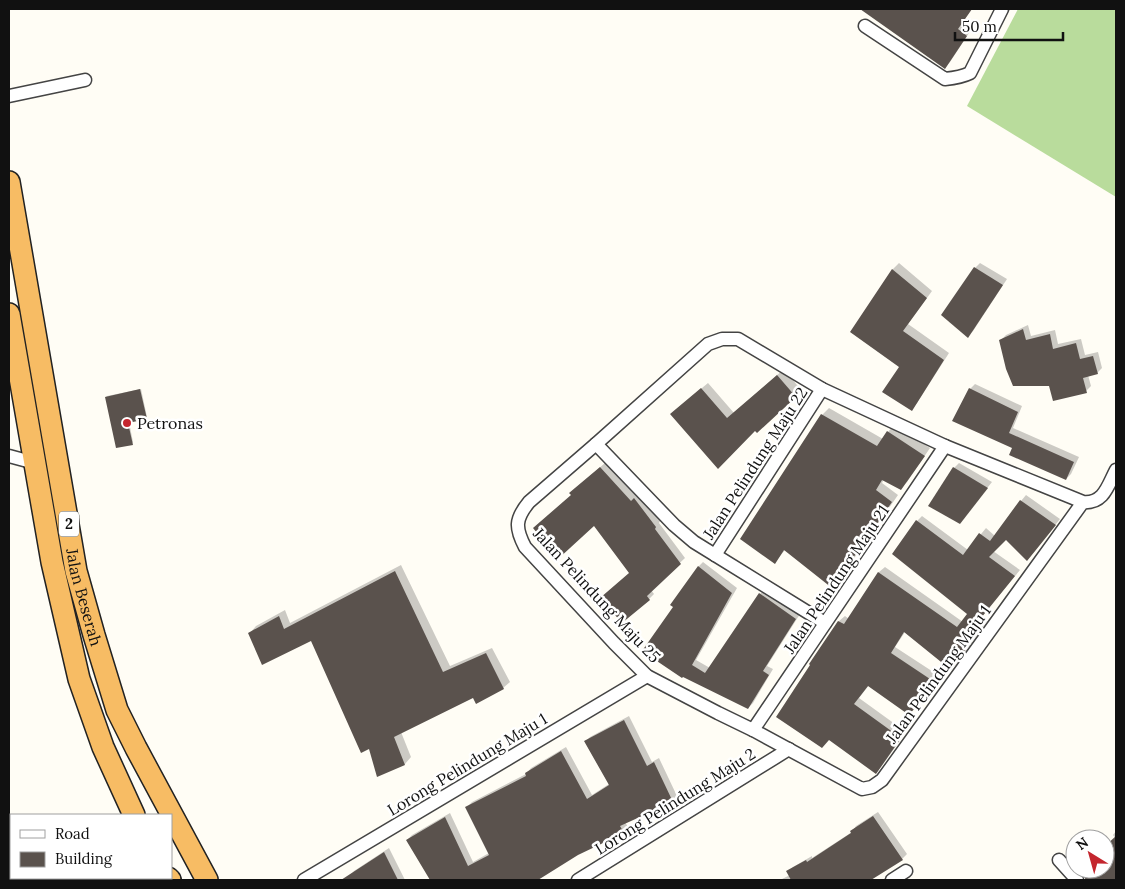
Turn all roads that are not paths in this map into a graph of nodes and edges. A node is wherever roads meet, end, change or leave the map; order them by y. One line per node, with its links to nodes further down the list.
1 (1002, 9): 2 (street)
2 (865, 26)
3 (85, 80): 4 (street)
4 (9, 96)
5 (9, 182): 20 (highway, Jalan Beserah / 2)
6 (9, 314): 11 (highway, Jalan Beserah / 2)
7 (822, 390): 8 (street, Jalan Pelindung Maju 25); 9 (street); 14 (street, Jalan Pelindung Maju 22)
8 (596, 444): 14 (street); 16 (street, Jalan Pelindung Maju 25)
9 (945, 446): 13 (street); 15 (street, Jalan Pelindung Maju 21)
10 (9, 456): 11 (street)
11 (34, 463): 19 (highway, Jalan Beserah / 2)
12 (1116, 470): 13 (street)
13 (1083, 502): 18 (street, Jalan Pelindung Maju 1)
14 (715, 555): 15 (street)
15 (825, 623): 17 (street, Jalan Pelindung Maju 21)
16 (647, 676): 17 (street, Jalan Pelindung Maju 25); 25 (street, Lorong Pelindung Maju 1)
17 (753, 730): 18 (street, Jalan Pelindung Maju 25)
18 (789, 749): 26 (street, Lorong Pelindung Maju 2)
19 (134, 814)
20 (171, 814)
21 (172, 817): 24 (highway, Jalan Beserah / 2)
22 (1059, 860): 28 (street)
23 (906, 872): 27 (street)
24 (206, 880)
25 (304, 880)
26 (578, 880)
27 (892, 880)
28 (1076, 880)

